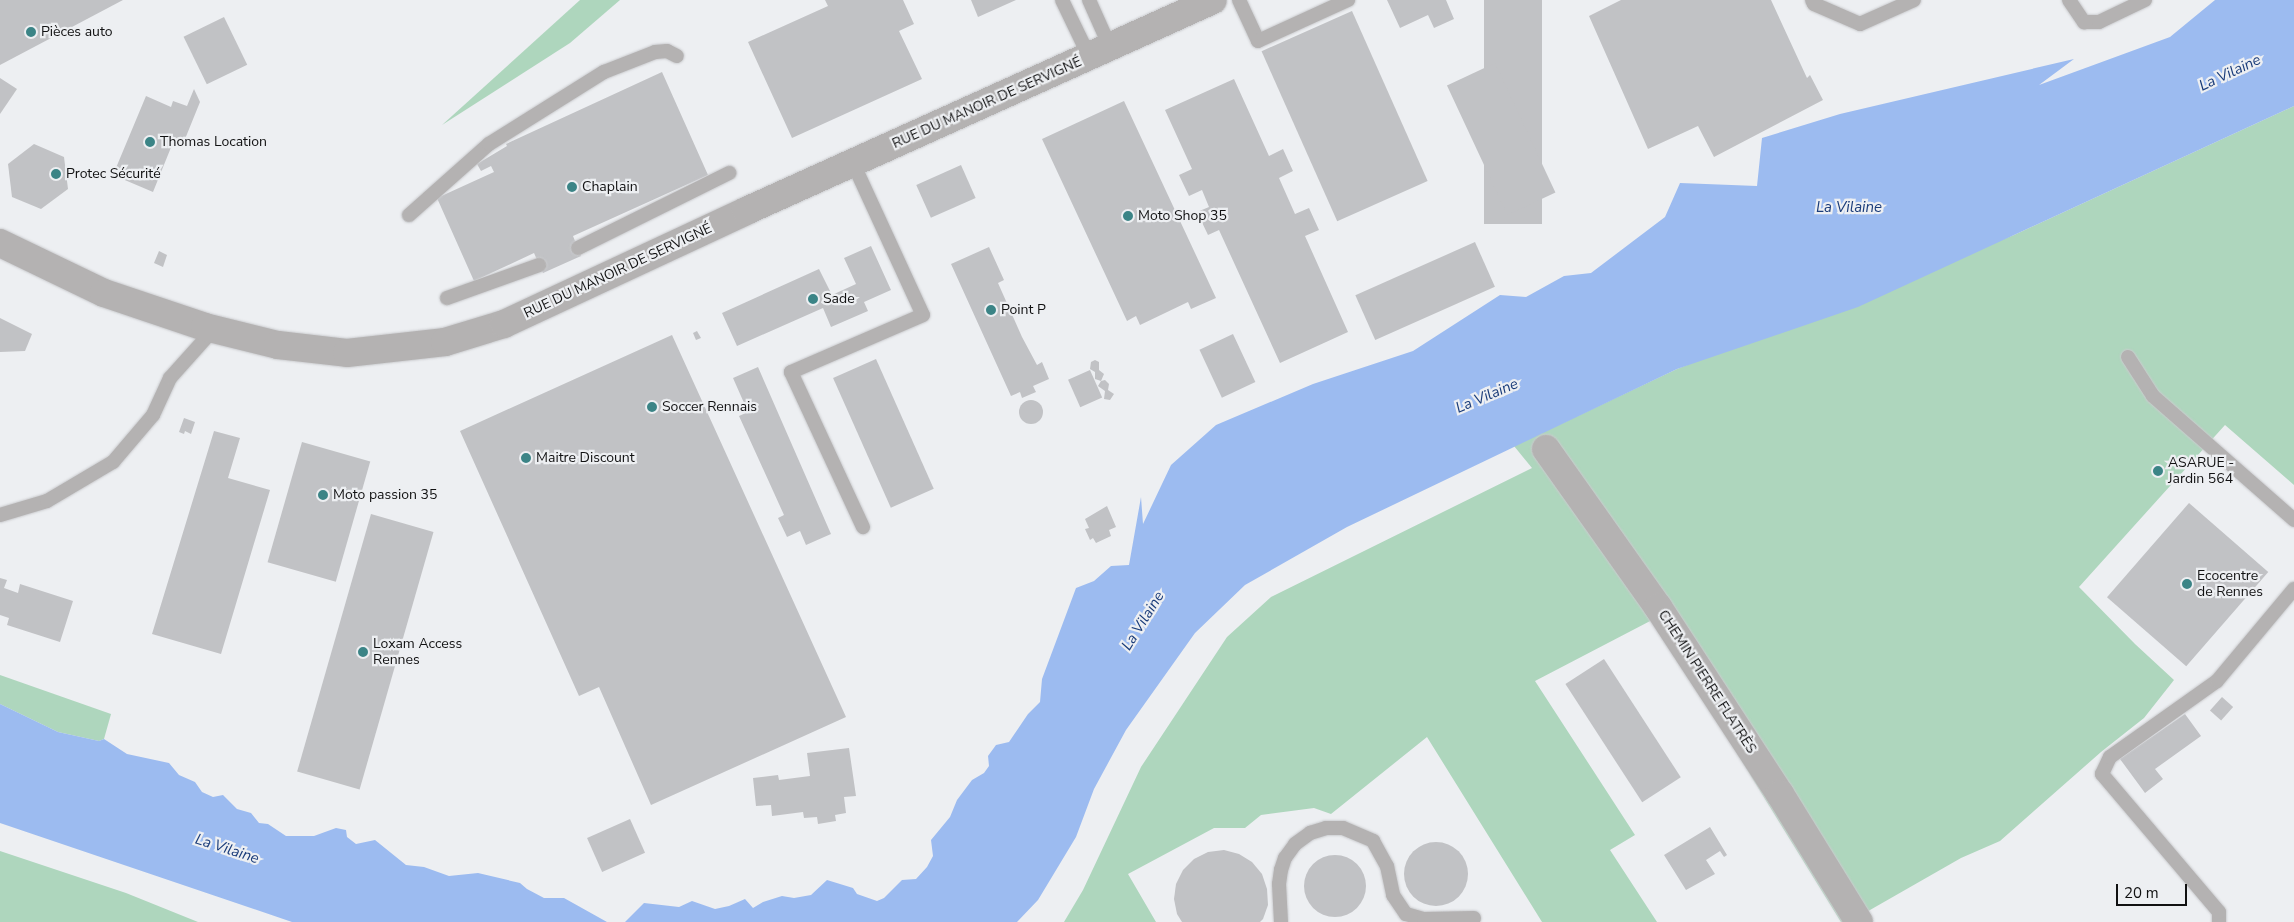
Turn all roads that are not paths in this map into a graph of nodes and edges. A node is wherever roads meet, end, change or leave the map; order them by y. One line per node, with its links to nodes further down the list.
1 (1062, 0): 10 (lane)
2 (1089, 0): 10 (lane)
3 (1238, 0): 4 (lane)
4 (1348, 0)
5 (1812, 0): 6 (lane)
6 (1914, 0)
7 (2069, 0): 8 (lane)
8 (2145, 0)
9 (1195, 4): 10 (street, RUE DU MANOIR DE SERVIGNÉ)
10 (1100, 51): 12 (street, RUE DU MANOIR DE SERVIGNÉ)
11 (677, 56): 14 (lane)
12 (853, 163): 19 (street, RUE DU MANOIR DE SERVIGNÉ); 24 (lane)
13 (729, 173): 16 (lane)
14 (409, 215)
15 (0, 243): 19 (street, RUE DU MANOIR DE SERVIGNÉ)
16 (578, 248)
17 (540, 266): 18 (lane)
18 (447, 298)
19 (214, 329): 22 (lane)
20 (2128, 357): 23 (lane)
21 (1546, 449): 29 (street, CHEMIN PIERRE FLATRÈS)
22 (0, 515)
23 (2294, 520)
24 (863, 527)
25 (2294, 589): 30 (lane)
26 (1406, 918): 27 (lane); 28 (lane)
27 (1474, 918)
28 (1281, 922)
29 (1859, 922)
30 (2219, 922)

